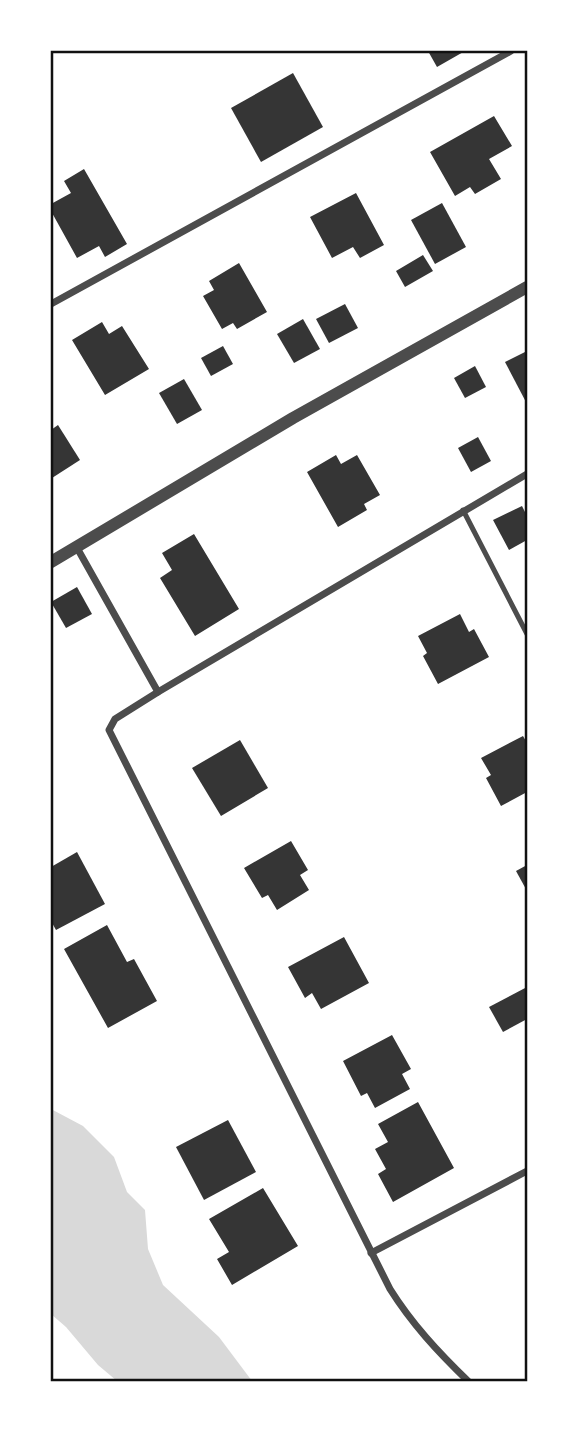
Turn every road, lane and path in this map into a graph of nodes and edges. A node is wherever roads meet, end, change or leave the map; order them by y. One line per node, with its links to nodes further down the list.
1 (511, 51): 3 (street)
2 (527, 287): 6 (street)
3 (51, 304)
4 (527, 474): 5 (street)
5 (463, 510): 8 (lane); 9 (street)
6 (76, 546): 7 (street); 9 (street)
7 (51, 562)
8 (527, 634)
9 (158, 692): 11 (street)
10 (527, 1171): 11 (street)
11 (371, 1253): 12 (street)
12 (468, 1381)

